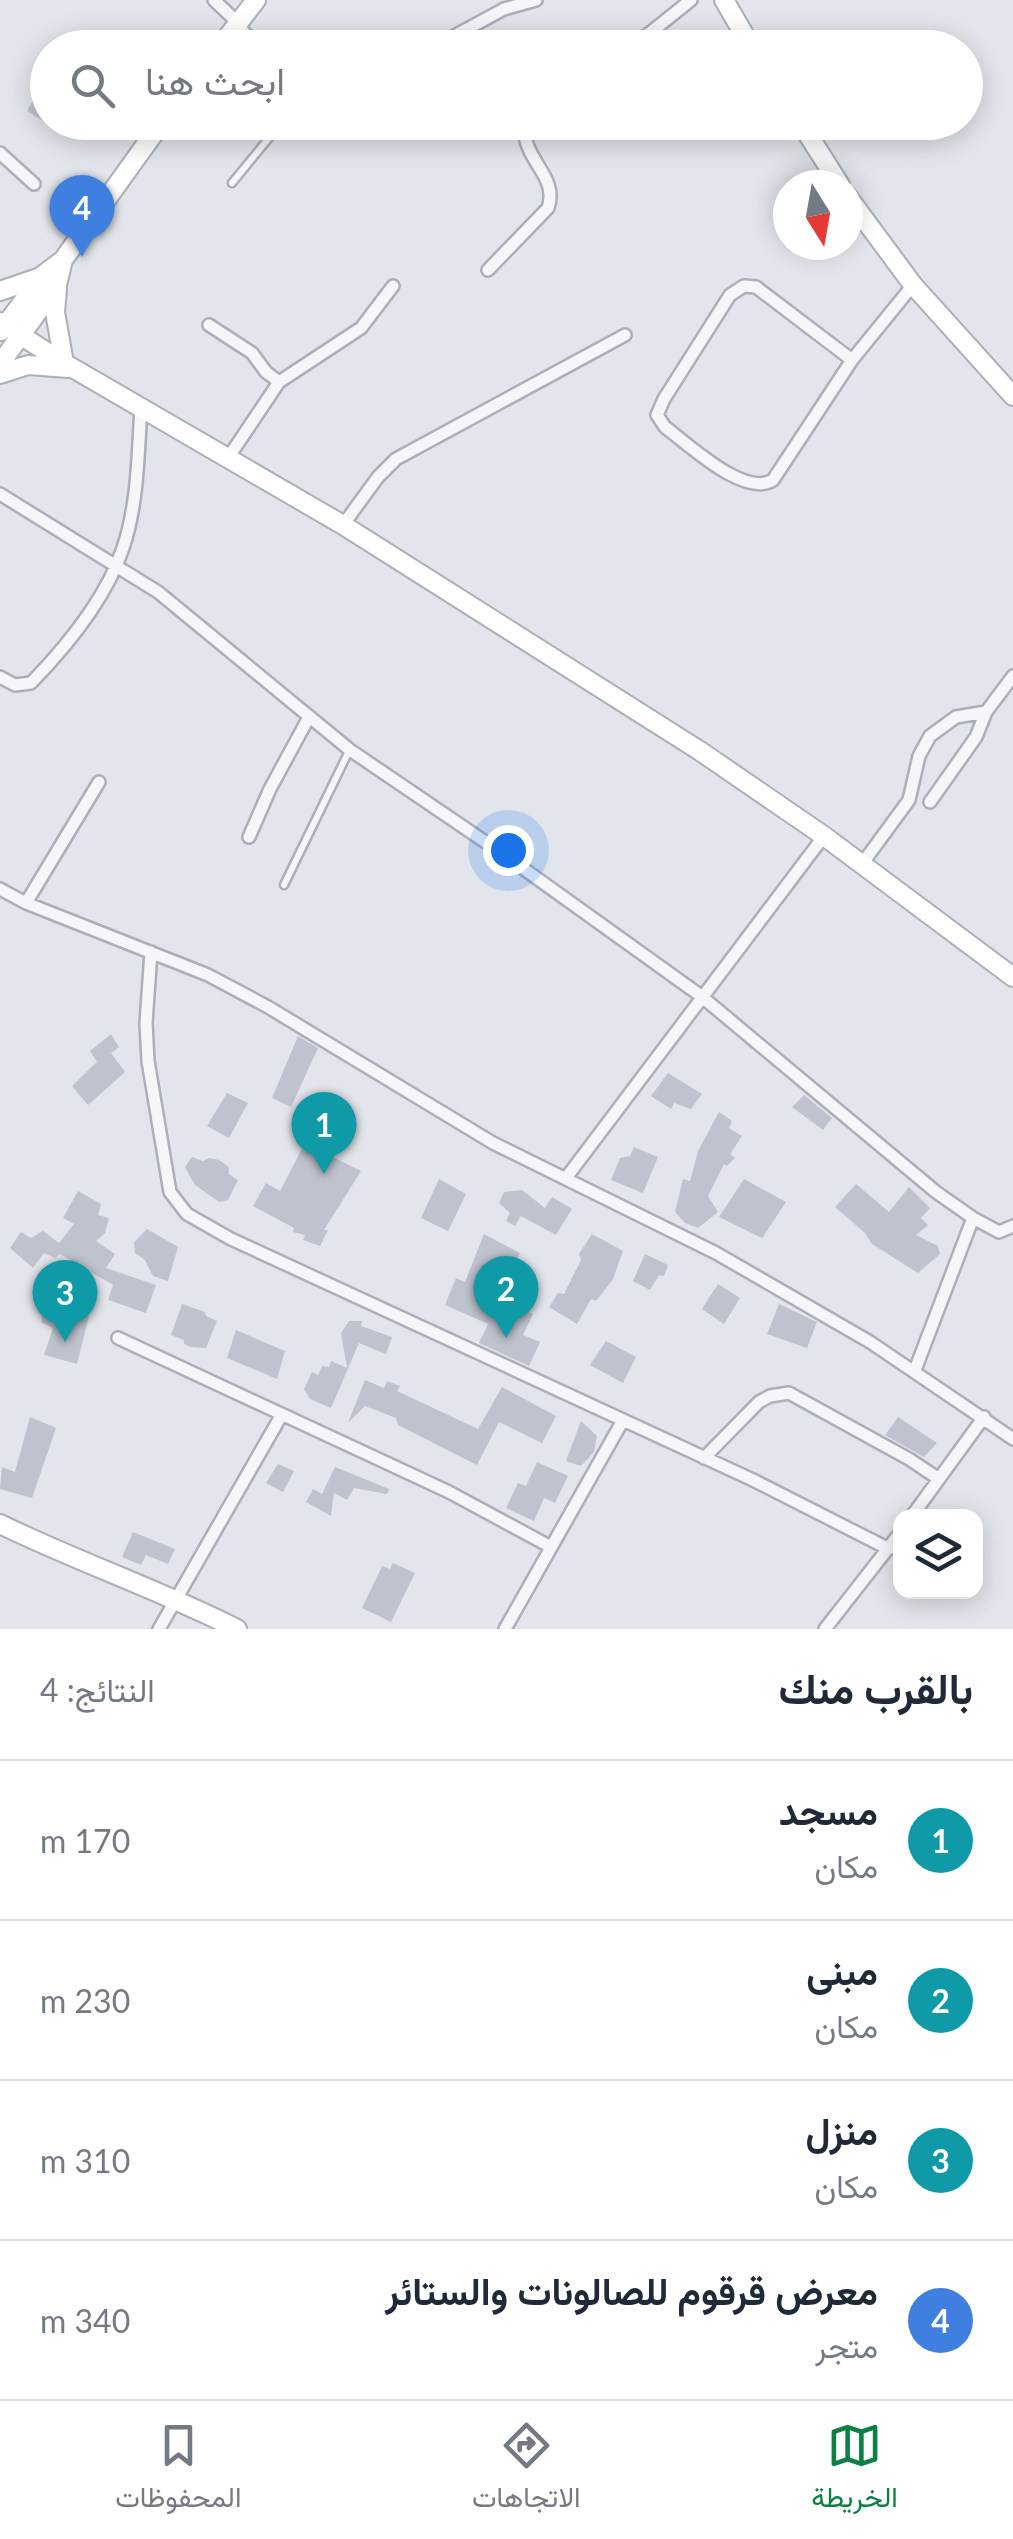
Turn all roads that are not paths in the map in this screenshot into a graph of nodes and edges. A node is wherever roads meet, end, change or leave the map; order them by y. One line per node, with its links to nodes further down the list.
1 (214, 0): 7 (street)
2 (256, 0): 7 (street)
3 (536, 0): 6 (street)
4 (691, 0): 11 (street)
5 (727, 1): 12 (street)
6 (499, 5): 10 (street)
7 (238, 24): 8 (street); 9 (lane)
8 (234, 30)
9 (244, 30)
10 (460, 30)
11 (654, 30)
12 (742, 30)
13 (149, 140): 23 (street)
14 (267, 140): 19 (lane)
15 (525, 140): 22 (street)
16 (811, 140): 18 (street)
17 (0, 153): 20 (street)
18 (830, 170)
19 (232, 183)
20 (34, 184)
21 (863, 217): 24 (street)
22 (488, 270)
23 (50, 280): 26 (street); 28 (street); 30 (street); 33 (street)
24 (913, 285): 31 (street); 36 (street)
25 (393, 286): 35 (street)
26 (0, 290)
27 (209, 325): 35 (street)
28 (2, 326): 30 (street)
29 (624, 335): 40 (street)
30 (23, 336): 32 (street); 33 (street)
31 (852, 360): 31 (street)
32 (0, 364)
33 (69, 366): 34 (street); 37 (street)
34 (0, 374)
35 (279, 382): 38 (street)
36 (1013, 396)
37 (141, 407): 38 (street); 41 (street)
38 (228, 458): 40 (street)
39 (0, 494): 41 (street)
40 (343, 525): 50 (street)
41 (116, 567): 43 (street); 45 (street)
42 (1013, 676): 44 (street)
43 (0, 677)
44 (986, 712): 48 (street); 51 (street)
45 (309, 717): 46 (street); 49 (street)
46 (350, 750): 52 (lane); 57 (street)
47 (99, 782): 54 (street)
48 (930, 802)
49 (249, 836)
50 (824, 836): 51 (street); 57 (street)
51 (862, 864): 56 (street)
52 (284, 885)
53 (0, 889): 54 (street)
54 (26, 903): 55 (street)
55 (151, 952): 58 (street); 65 (street)
56 (1013, 976)
57 (701, 996): 58 (street); 59 (street)
58 (566, 1178): 62 (street)
59 (973, 1218): 60 (street); 62 (street)
60 (1013, 1226)
61 (118, 1338): 63 (street)
62 (915, 1370): 64 (street)
63 (281, 1416): 72 (street); 74 (street)
64 (984, 1417): 66 (street); 68 (street)
65 (622, 1422): 67 (street); 72 (street)
66 (1013, 1438)
67 (704, 1458): 68 (street); 73 (street)
68 (939, 1479): 69 (street)
69 (917, 1509)
70 (0, 1524): 74 (street)
71 (893, 1543): 73 (street)
72 (551, 1546): 77 (street)
73 (889, 1549): 78 (street)
74 (178, 1599): 75 (street); 76 (street)
75 (159, 1629)
76 (238, 1629)
77 (504, 1629)
78 (825, 1629)

